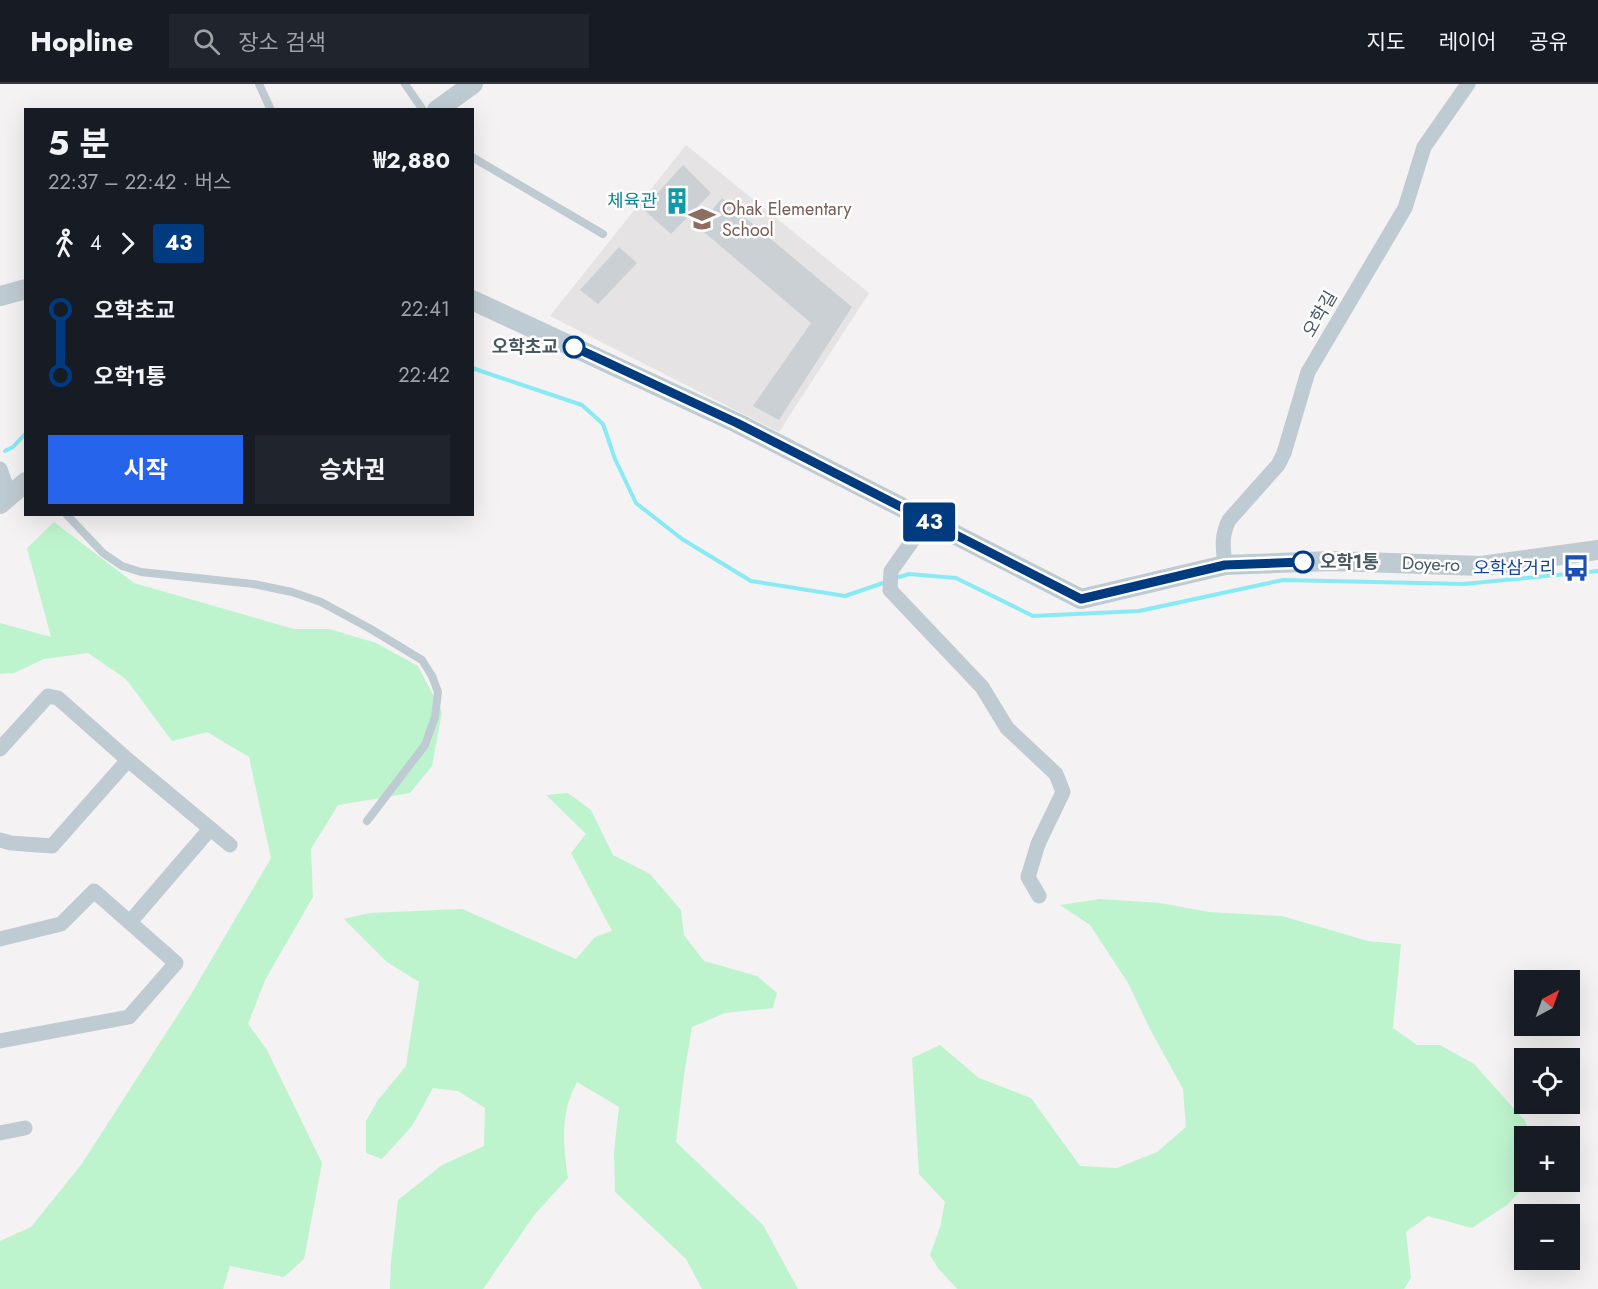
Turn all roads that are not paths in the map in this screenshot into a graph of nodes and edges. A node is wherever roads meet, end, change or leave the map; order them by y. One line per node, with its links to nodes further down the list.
1 (259, 84): 5 (lane)
2 (405, 84): 6 (lane)
3 (473, 84): 7 (street)
4 (1468, 84): 19 (street, 오학길)
5 (270, 108)
6 (422, 108)
7 (440, 108)
8 (474, 158): 9 (lane)
9 (603, 234)
10 (24, 290): 11 (street)
11 (0, 296)
12 (474, 301): 17 (street, Doye-ro)
13 (0, 469): 15 (street)
14 (24, 485): 15 (street)
15 (5, 500)
16 (68, 516): 22 (lane)
17 (927, 520): 19 (street, Doye-ro); 26 (street)
18 (1598, 550): 19 (street, Doye-ro)
19 (1225, 565)
20 (0, 749): 21 (street)
21 (128, 760): 23 (street); 24 (street)
22 (367, 821)
23 (210, 829): 25 (street); 27 (street)
24 (0, 840)
25 (230, 845)
26 (1039, 896)
27 (130, 922): 28 (street); 29 (street)
28 (0, 939)
29 (0, 1041)
30 (25, 1128): 31 (street)
31 (0, 1133)

